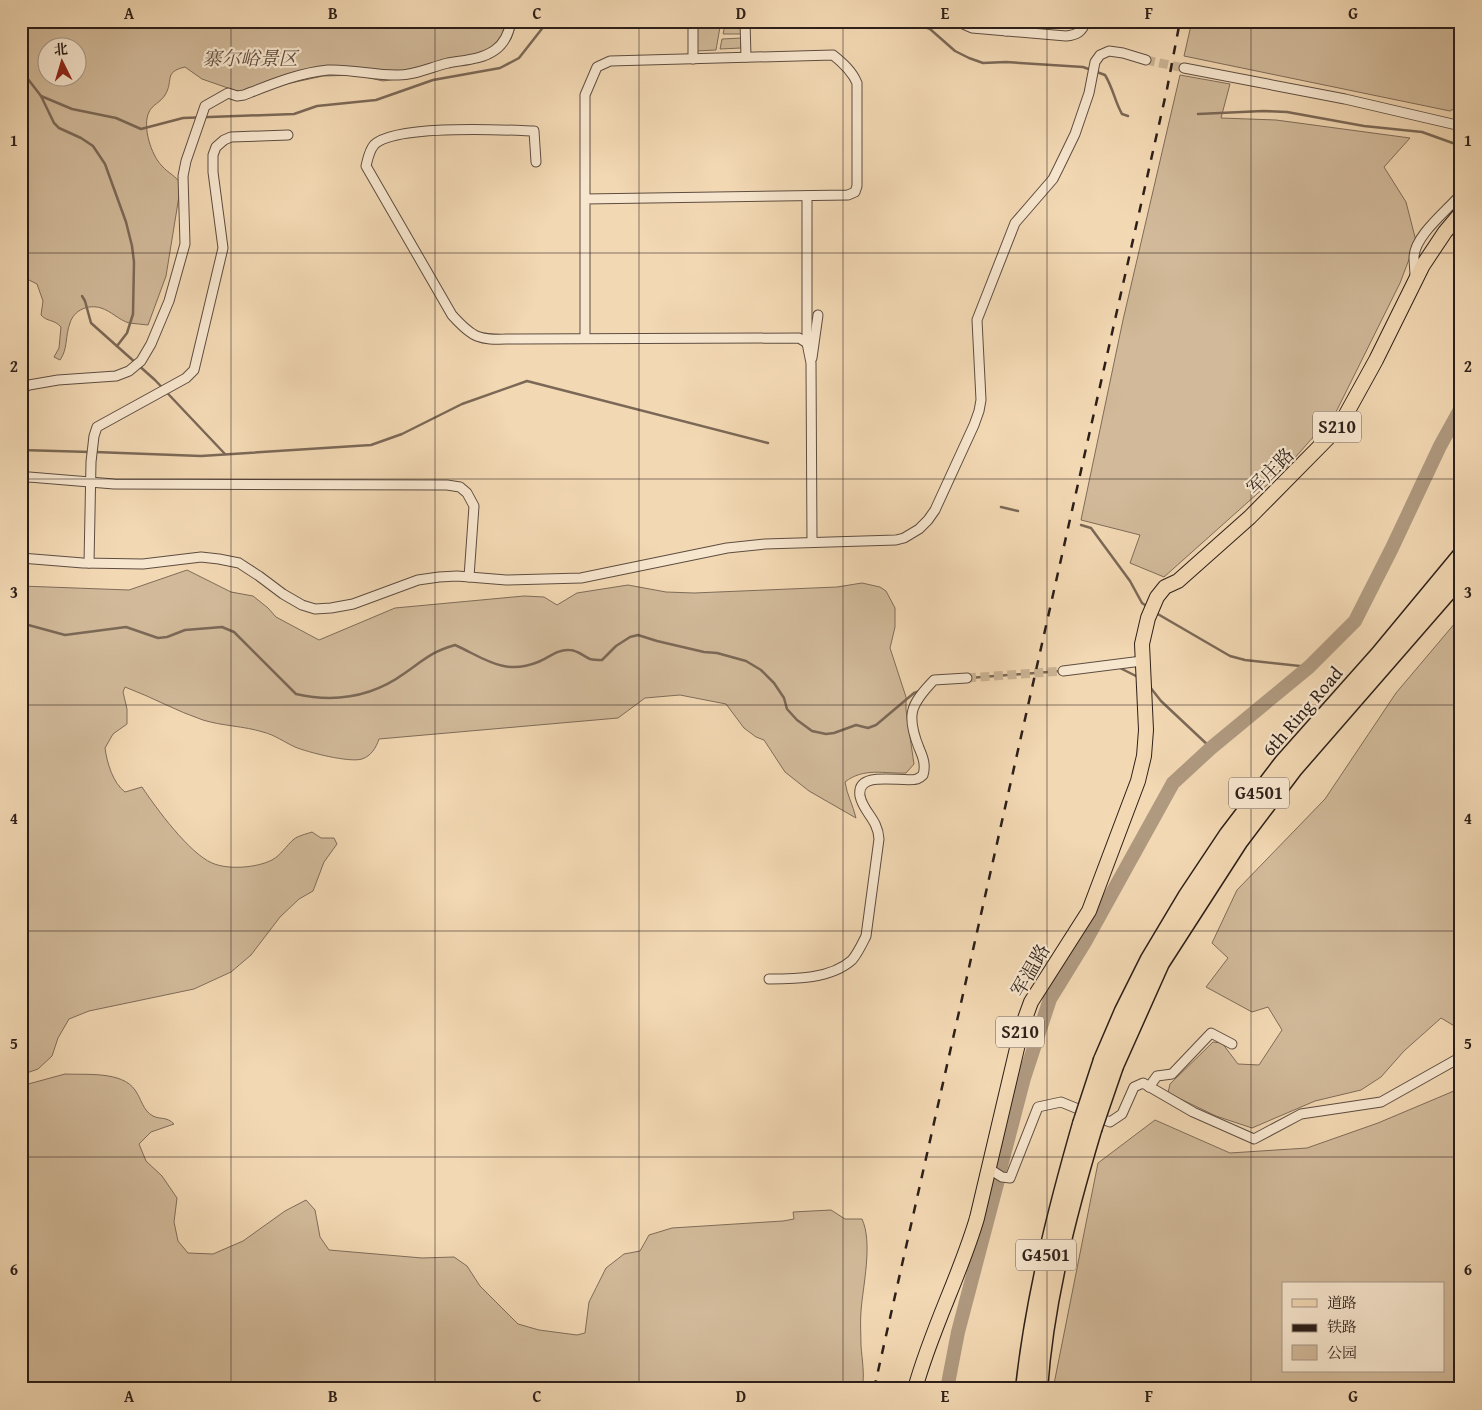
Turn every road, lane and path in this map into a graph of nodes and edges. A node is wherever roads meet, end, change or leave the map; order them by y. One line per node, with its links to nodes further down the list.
1 (512, 21): 24 (street)
2 (693, 21): 9 (street)
3 (745, 21): 8 (street)
4 (956, 21): 7 (street)
5 (1003, 21): 7 (street)
6 (1086, 21): 7 (street)
7 (1006, 31)
8 (746, 58): 9 (street); 16 (street)
9 (693, 59): 17 (street)
10 (1146, 60): 27 (street)
11 (1184, 68): 12 (street)
12 (1461, 126)
13 (288, 135): 26 (street)
14 (536, 162): 21 (street)
15 (1461, 194): 19 (street)
16 (807, 196): 17 (street); 22 (street)
17 (585, 199): 21 (street)
18 (1461, 213): 19 (main road, 军庄路 / S210)
19 (1415, 280): 33 (main road, 军庄路 / S210)
20 (818, 315): 23 (street)
21 (585, 338): 22 (street)
22 (807, 343): 23 (street)
23 (811, 363): 27 (street)
24 (21, 389)
25 (21, 478): 26 (street)
26 (91, 482): 30 (street); 31 (street)
27 (812, 542): 31 (street)
28 (1461, 556): 39 (highway, 6th Ring Road / G4501)
29 (21, 558): 30 (street)
30 (89, 563): 31 (street)
31 (469, 577)
32 (1461, 577): 39 (highway, 6th Ring Road / G4501)
33 (1142, 661): 34 (street); 42 (main road, 军温路 / S210)
34 (1063, 671)
35 (967, 678): 36 (street)
36 (769, 979)
37 (1232, 1044): 40 (street)
38 (1461, 1057): 40 (street)
39 (1109, 1063): 41 (highway, G4501, bridge)
40 (1149, 1087): 42 (street)
41 (1087, 1127): 44 (highway, G4501); 45 (highway, G4501)
42 (988, 1168): 43 (main road, 军温路 / S210)
43 (915, 1389)
44 (1024, 1389)
45 (1038, 1389)

